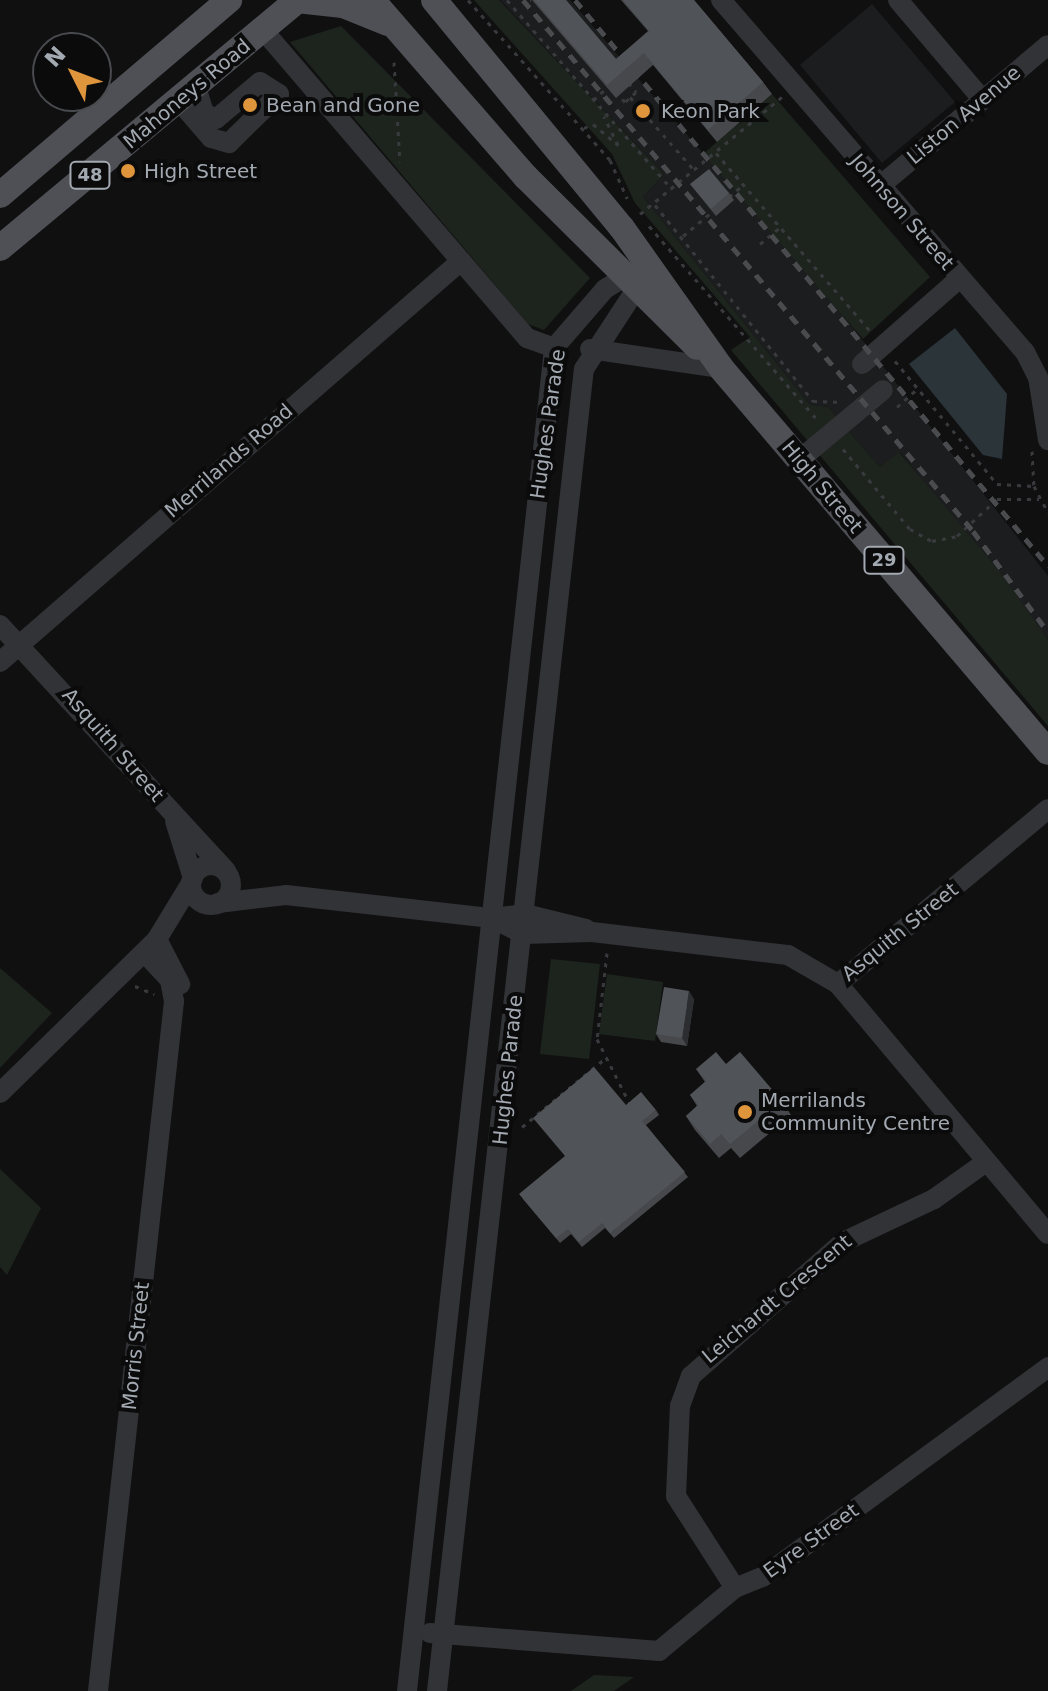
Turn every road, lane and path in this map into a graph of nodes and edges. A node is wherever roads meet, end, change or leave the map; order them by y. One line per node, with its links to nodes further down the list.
1 (229, 0): 11 (main road, 48)
2 (297, 0): 9 (main road); 10 (main road, Mahoneys Road / 48)
3 (372, 0): 9 (main road, High Street / 29)
4 (434, 0): 40 (main road, High Street / 29)
5 (468, 0): 24 (path)
6 (507, 0): 23 (path)
7 (721, 0): 18 (street, Johnson Street)
8 (898, 0): 22 (street)
9 (392, 25): 42 (main road, High Street / 29)
10 (263, 30): 20 (main road, Mahoneys Road / 48); 31 (street)
11 (174, 45): 20 (main road); 30 (main road, 48)
12 (1048, 45): 22 (street, Liston Avenue)
13 (617, 58): 16 (path)
14 (394, 62): 31 (path)
15 (610, 72): 17 (path); 19 (path); 21 (path)
16 (595, 77)
17 (611, 85): 21 (path); 23 (path)
18 (795, 85): 25 (path); 28 (street, Johnson Street)
19 (623, 88)
20 (187, 94): 20 (street); 37 (main road, Mahoneys Road / 48)
21 (630, 97): 26 (path)
22 (982, 99): 28 (street, Liston Avenue)
23 (592, 100): 24 (path); 29 (path)
24 (584, 128): 33 (path)
25 (716, 153): 26 (path); 27 (path)
26 (695, 171): 29 (path)
27 (744, 184): 34 (path); 35 (path)
28 (880, 186): 41 (street, Johnson Street)
29 (672, 189): 32 (path)
30 (0, 195)
31 (403, 198): 39 (street)
32 (655, 205): 33 (path); 35 (path)
33 (640, 214): 38 (path)
34 (780, 227): 36 (path); 43 (path)
35 (682, 237): 52 (path)
36 (760, 244)
37 (0, 248)
38 (678, 260)
39 (461, 261): 44 (street); 61 (street, Merrilands Road)
40 (648, 266): 42 (street, Hughes Parade); 48 (main road, High Street / 29)
41 (960, 278): 47 (street); 49 (street, Johnson Street)
42 (629, 284): 44 (street, Hughes Parade); 45 (street, Hughes Parade); 48 (main road, High Street / 29)
43 (877, 339)
44 (554, 348): 54 (street, Hughes Parade)
45 (590, 349): 48 (street); 55 (street, Hughes Parade)
46 (888, 352): 51 (path)
47 (862, 364)
48 (721, 368): 57 (main road, High Street / 29)
49 (1043, 374): 56 (street, Johnson Street)
50 (883, 390): 57 (street)
51 (916, 390): 53 (path); 58 (path)
52 (839, 402)
53 (897, 407)
54 (546, 425): 55 (street); 70 (street, Hughes Parade)
55 (577, 428): 71 (street, Hughes Parade)
56 (1048, 440)
57 (799, 460): 63 (main road, High Street / 29)
58 (1034, 486)
59 (0, 610): 61 (street, Asquith Street)
60 (0, 625): 61 (street, Asquith Street)
61 (22, 640): 62 (street, Merrilands Road); 64 (street, Asquith Street)
62 (0, 662)
63 (1048, 752)
64 (167, 807): 66 (street, Asquith Street); 67 (street, Asquith Street)
65 (1048, 809): 74 (street, Asquith Street)
66 (227, 872): 67 (street); 68 (street, Asquith Street); 69 (street)
67 (192, 881): 69 (street); 73 (street)
68 (286, 895): 69 (street, Asquith Street); 70 (street, Asquith Street)
69 (217, 904): 73 (street)
70 (492, 918): 71 (street, Asquith Street); 82 (street, Hughes Parade)
71 (524, 924): 72 (street, Asquith Street); 83 (street, Hughes Parade)
72 (601, 933): 74 (street, Asquith Street); 77 (path)
73 (150, 945): 76 (street); 78 (street)
74 (838, 984): 81 (street)
75 (135, 986): 76 (path)
76 (166, 998): 89 (street, Morris Street)
77 (607, 1057): 79 (path); 80 (path)
78 (0, 1093)
79 (632, 1108)
80 (522, 1127)
81 (986, 1162): 84 (street); 86 (street, Leichardt Crescent)
82 (465, 1164): 83 (street, Hughes Parade); 87 (street, Hughes Parade)
83 (497, 1167): 88 (street, Hughes Parade)
84 (1048, 1234)
85 (1048, 1367): 86 (street, Eyre Street)
86 (735, 1588): 88 (street, Eyre Street)
87 (414, 1631): 88 (street, Eyre Street); 90 (street, Hughes Parade)
88 (443, 1635): 91 (street, Hughes Parade)
89 (98, 1691)
90 (407, 1691)
91 (437, 1691)

